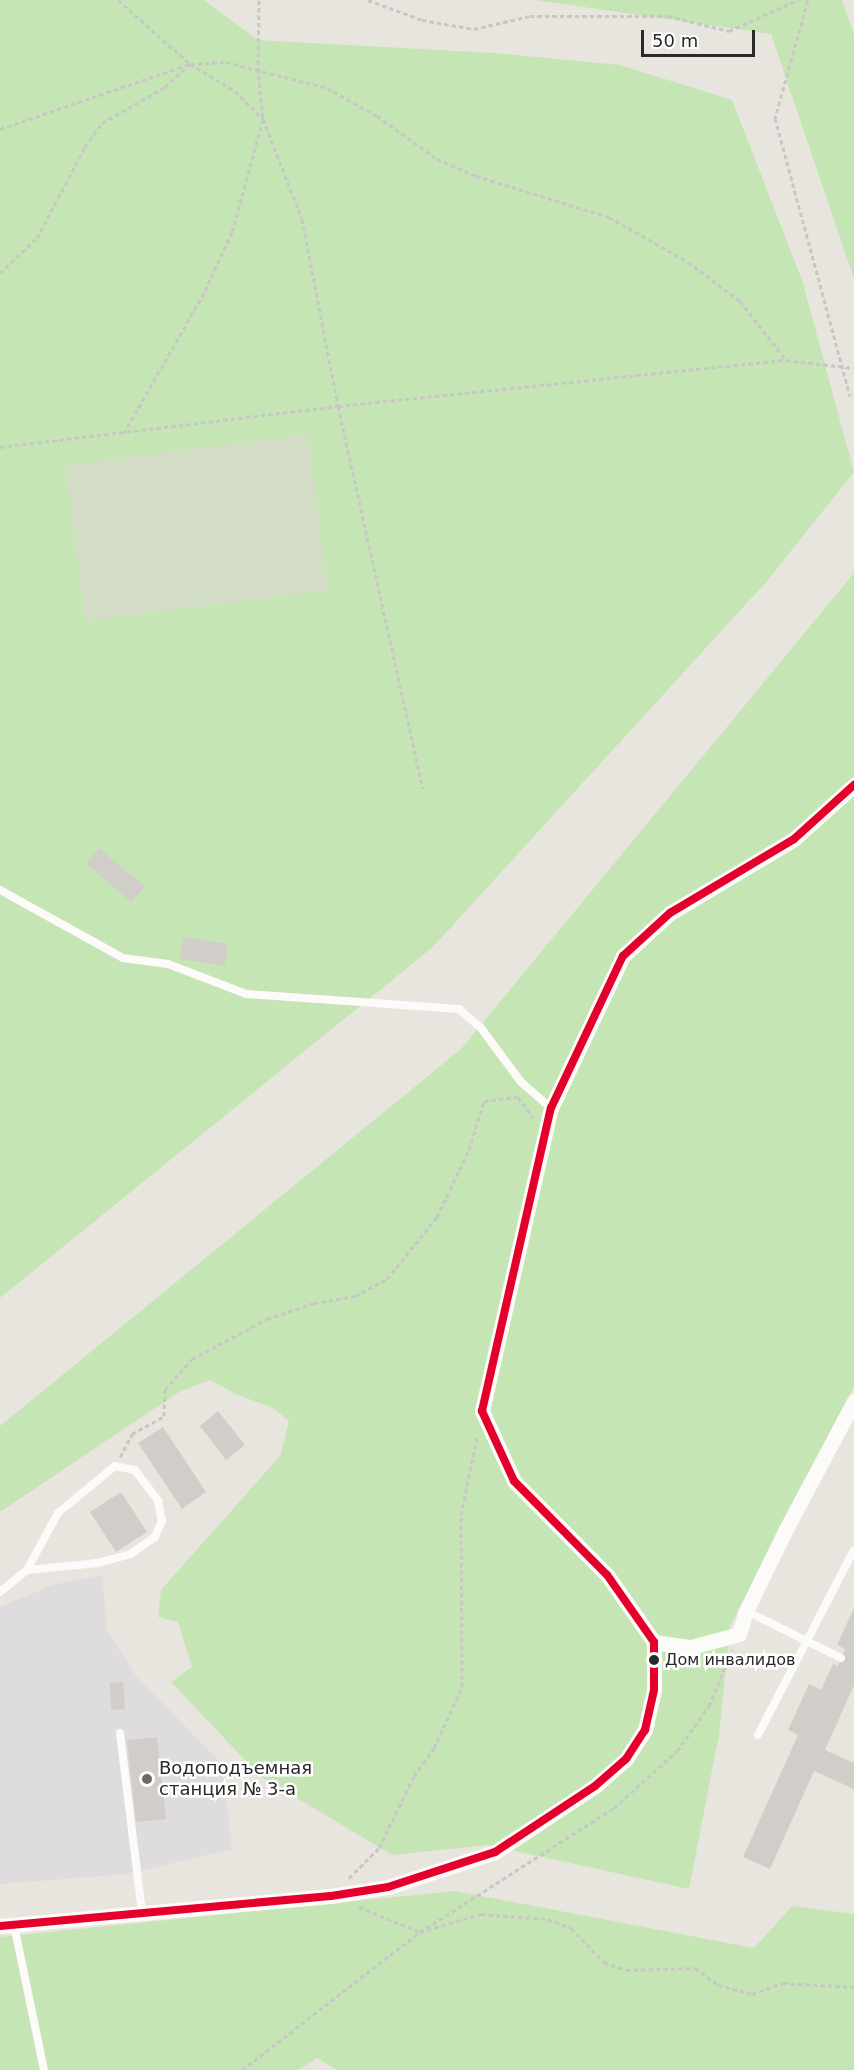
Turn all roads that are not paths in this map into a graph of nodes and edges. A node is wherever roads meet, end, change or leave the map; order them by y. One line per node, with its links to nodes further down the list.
1 (854, 785): 3 (street)
2 (0, 890): 3 (lane)
3 (551, 1108): 10 (street)
4 (854, 1401): 8 (street)
5 (854, 1550): 9 (lane)
6 (27, 1570): 6 (lane); 7 (lane)
7 (0, 1592)
8 (746, 1611): 9 (lane); 10 (street)
9 (805, 1640): 11 (lane); 13 (lane)
10 (654, 1642): 14 (street)
11 (841, 1658)
12 (120, 1733): 14 (lane)
13 (758, 1735)
14 (142, 1913): 15 (street)
15 (7, 1926): 16 (lane)
16 (45, 2070)

